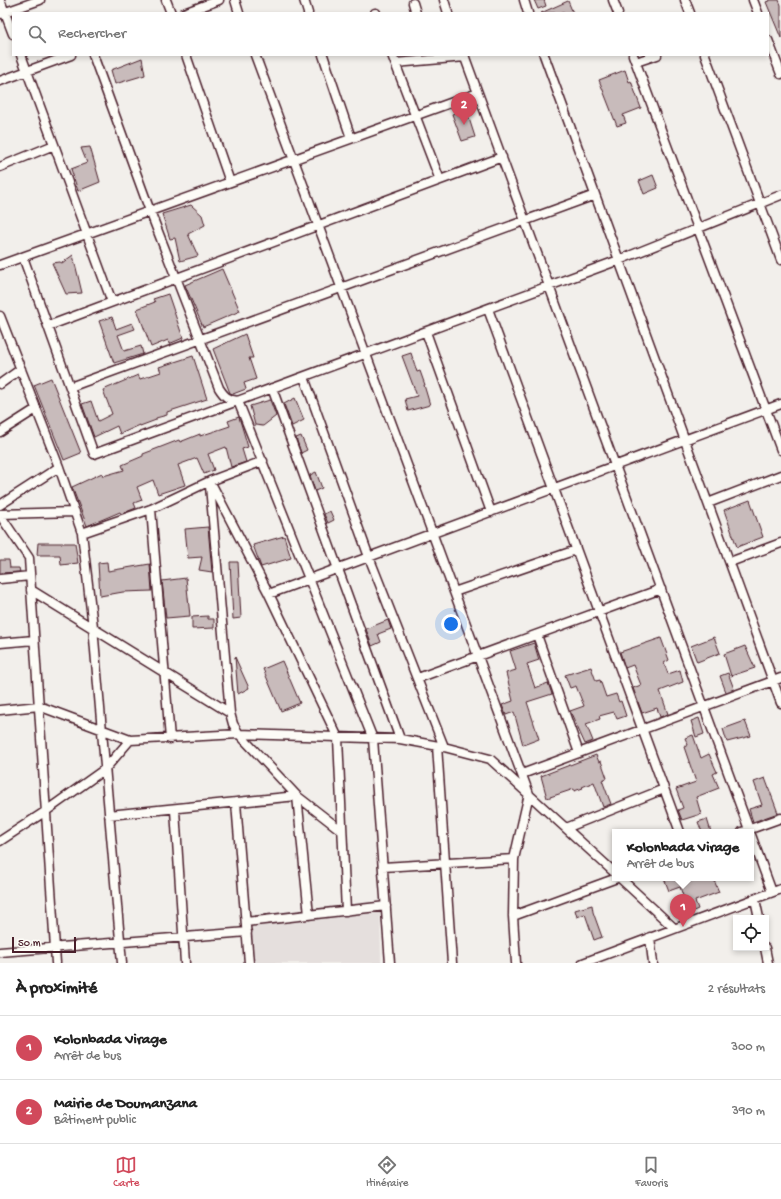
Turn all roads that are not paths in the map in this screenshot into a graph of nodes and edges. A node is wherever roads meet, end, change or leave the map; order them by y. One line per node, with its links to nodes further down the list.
1 (0, 0): 23 (street)
2 (40, 0): 23 (street)
3 (166, 0): 13 (street)
4 (219, 0): 14 (street)
5 (234, 0): 15 (street)
6 (304, 0): 16 (street)
7 (444, 0): 18 (street)
8 (524, 0): 19 (street)
9 (613, 0): 20 (street)
10 (685, 0): 21 (street)
11 (753, 0): 22 (street)
12 (413, 3): 17 (street)
13 (171, 12)
14 (187, 12)
15 (239, 12)
16 (308, 12)
17 (416, 12)
18 (448, 12)
19 (528, 12)
20 (618, 12)
21 (690, 12)
22 (758, 12)
23 (3, 13): 24 (street)
24 (12, 32)
25 (769, 43): 40 (street)
26 (21, 56): 39 (street)
27 (68, 56): 39 (street)
28 (94, 56): 54 (street)
29 (186, 56): 50 (street)
30 (255, 56): 47 (street)
31 (323, 56): 44 (street)
32 (464, 56): 36 (street); 42 (street)
33 (544, 56): 51 (street)
34 (650, 56): 37 (street)
35 (705, 56): 53 (street)
36 (431, 58): 38 (street)
37 (635, 58): 57 (street)
38 (393, 59): 43 (street)
39 (27, 71): 41 (street); 45 (street)
40 (781, 74)
41 (0, 81)
42 (478, 93): 43 (street); 46 (street)
43 (415, 115): 44 (street); 49 (street)
44 (351, 138): 47 (street)
45 (54, 146): 48 (street); 58 (street)
46 (502, 157): 49 (street); 55 (street)
47 (294, 159): 50 (street); 56 (street)
48 (0, 167)
49 (440, 180): 56 (street)
50 (230, 182): 54 (street)
51 (595, 195): 55 (street); 60 (street)
52 (781, 195): 53 (street)
53 (760, 204): 57 (street); 61 (street)
54 (150, 211): 58 (street); 63 (street)
55 (525, 220): 64 (street); 65 (street)
56 (318, 226): 63 (street); 65 (street)
57 (698, 229): 60 (street); 81 (street)
58 (87, 234): 59 (street); 66 (street)
59 (23, 257): 62 (street); 69 (street)
60 (619, 260): 64 (street); 83 (street)
61 (781, 260)
62 (0, 265)
63 (176, 279): 66 (street); 71 (street)
64 (549, 286): 67 (street); 86 (street)
65 (341, 287): 71 (street); 72 (street)
66 (112, 302): 69 (street)
67 (488, 309): 70 (street); 90 (street)
68 (0, 316): 73 (street)
69 (48, 326): 76 (street)
70 (426, 332): 72 (street); 95 (street)
71 (199, 339): 76 (street); 78 (street)
72 (366, 354): 74 (street); 98 (street)
73 (21, 369): 75 (street); 80 (street)
74 (304, 376): 77 (street); 101 (street)
75 (0, 384)
76 (70, 387): 78 (street)
77 (272, 388): 78 (street); 103 (street)
78 (238, 401): 85 (street)
79 (781, 404): 81 (street)
80 (36, 408): 82 (street); 87 (street)
81 (766, 410): 83 (street); 84 (street)
82 (0, 432)
83 (685, 440): 86 (street); 91 (street)
84 (781, 450)
85 (263, 461): 89 (street); 106 (street)
86 (615, 466): 90 (street); 107 (street)
87 (59, 467): 92 (street); 94 (street)
88 (781, 475): 91 (street)
89 (210, 481): 93 (street); 110 (street); 124 (street)
90 (554, 488): 95 (street); 100 (street)
91 (708, 503): 102 (street)
92 (0, 505)
93 (151, 509): 97 (street); 117 (street)
94 (75, 512): 96 (street); 97 (street)
95 (491, 512): 98 (street)
96 (0, 515): 104 (street)
97 (82, 533): 112 (street)
98 (432, 533): 101 (street); 109 (street)
99 (781, 543): 102 (street)
100 (576, 550): 109 (street); 111 (street)
101 (369, 557): 103 (street); 118 (street)
102 (730, 562): 119 (street)
103 (337, 569): 106 (street); 131 (street)
104 (30, 576): 105 (street); 108 (street)
105 (0, 579)
106 (310, 579): 110 (street); 130 (street)
107 (661, 589): 111 (street); 122 (street)
108 (31, 590): 112 (street); 114 (street)
109 (454, 592): 116 (street)
110 (269, 594): 128 (street)
111 (599, 612): 113 (street); 126 (street)
112 (93, 628): 117 (street); 125 (street)
113 (537, 635): 116 (street); 134 (street)
114 (34, 640): 115 (street); 121 (street)
115 (0, 643)
116 (478, 656): 118 (street); 136 (street)
117 (165, 672): 124 (street); 129 (street)
118 (418, 678): 133 (street)
119 (777, 680): 120 (street); 122 (street)
120 (781, 703)
121 (39, 706): 123 (street); 125 (street); 142 (street)
122 (704, 707): 126 (street); 147 (street)
123 (0, 710)
124 (230, 713): 127 (street)
125 (102, 730): 132 (street); 135 (street)
126 (643, 730): 134 (street); 137 (street)
127 (239, 734): 128 (street); 129 (street); 139 (street)
128 (338, 738): 130 (street); 149 (street)
129 (170, 739): 132 (street)
130 (373, 739): 131 (street); 154 (street)
131 (400, 739): 133 (street)
132 (130, 740): 135 (street)
133 (441, 746): 138 (street); 153 (street)
134 (579, 753): 136 (street)
135 (105, 769): 142 (street); 143 (street)
136 (522, 774): 138 (street)
137 (664, 789): 145 (street); 146 (street)
138 (529, 794): 145 (street); 152 (street)
139 (297, 796): 140 (street); 149 (street); 163 (street)
140 (236, 803): 141 (street); 166 (street)
141 (175, 810): 143 (street); 169 (street)
142 (46, 811): 150 (street); 172 (street)
143 (109, 815): 171 (street)
144 (781, 818): 148 (street)
145 (566, 828): 155 (street)
146 (679, 829)
147 (747, 829)
148 (754, 829)
149 (342, 832): 162 (street)
150 (0, 841)
151 (754, 847): 159 (street)
152 (514, 859): 153 (street); 165 (street)
153 (445, 863): 154 (street); 180 (street)
154 (382, 867): 161 (street)
155 (612, 870)
156 (612, 880): 165 (street)
157 (623, 881): 167 (street)
158 (781, 889): 159 (street)
159 (772, 892): 160 (street)
160 (755, 899): 164 (street); 167 (street)
161 (386, 906): 162 (street); 179 (street)
162 (346, 911): 163 (street)
163 (309, 915): 166 (street)
164 (758, 915)
165 (513, 916): 181 (street)
166 (246, 922): 168 (street)
167 (674, 928): 170 (street)
168 (247, 932): 169 (street); 178 (street)
169 (184, 937): 171 (street); 177 (street)
170 (650, 937): 182 (street); 183 (street)
171 (120, 942): 172 (street); 176 (street)
172 (55, 947): 174 (street); 175 (street)
173 (766, 951): 184 (street)
174 (0, 952)
175 (56, 963)
176 (122, 963)
177 (185, 963)
178 (249, 963)
179 (390, 963)
180 (452, 963)
181 (516, 963)
182 (583, 963)
183 (653, 963)
184 (768, 963)

